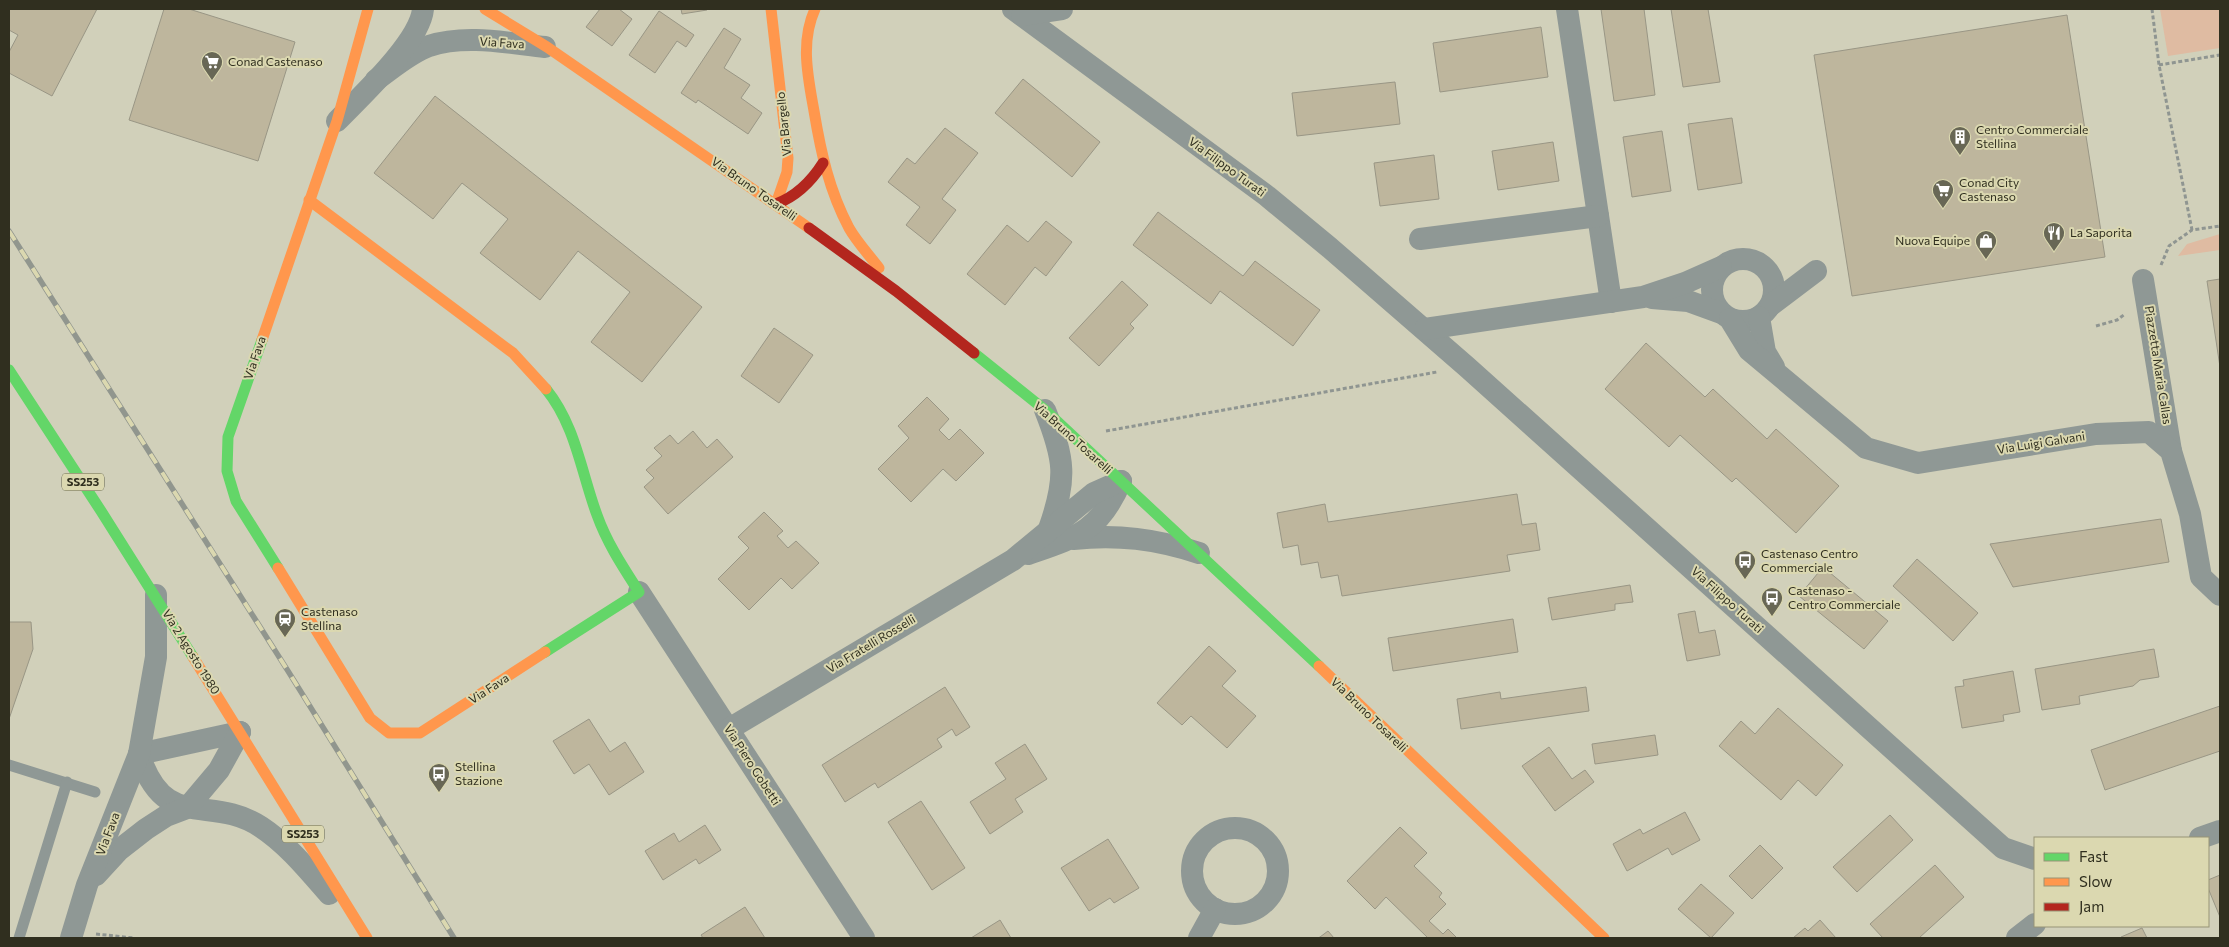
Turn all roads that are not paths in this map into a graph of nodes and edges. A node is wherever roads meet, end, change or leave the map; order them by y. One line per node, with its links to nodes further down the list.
1 (368, 9): 11 (street, Via Fava)
2 (423, 9): 10 (street, Via Fava)
3 (485, 9): 9 (street, Via Bruno Tosarelli)
4 (771, 9): 14 (street, Via Bargello)
5 (815, 9): 12 (street)
6 (1062, 9): 8 (street, Via Filippo Turati)
7 (1567, 9): 15 (street)
8 (1017, 12): 25 (street, Via Filippo Turati)
9 (547, 47): 10 (street, Via Fava); 14 (street, Via Bruno Tosarelli)
10 (376, 80): 11 (street, Via Fava)
11 (337, 121): 13 (street, Via Fava)
12 (823, 163): 14 (street); 20 (street)
13 (309, 200): 33 (street); 33 (street, Via Fava)
14 (776, 204): 20 (street, Via Bruno Tosarelli)
15 (1598, 216): 16 (street); 22 (street)
16 (1420, 240)
17 (1761, 264): 18 (street); 23 (street); 23 (street)
18 (1721, 267): 21 (street); 24 (street)
19 (2143, 280): 29 (street, Piazzetta Maria Callas)
20 (896, 291): 28 (street, Via Bruno Tosarelli)
21 (1643, 297): 22 (street); 24 (street)
22 (1611, 302): 25 (street)
23 (1765, 311): 24 (street); 27 (street, Via Luigi Galvani)
24 (1725, 316): 27 (street, Via Luigi Galvani)
25 (1425, 329): 45 (street, Via Filippo Turati)
26 (9, 370): 34 (street, Via 2 Agosto 1980 / SS253)
27 (1779, 374): 29 (street, Via Luigi Galvani)
28 (1044, 410): 30 (street, Via Bruno Tosarelli); 31 (street)
29 (2171, 451): 35 (street)
30 (1121, 481): 31 (street, Via Fratelli Rosselli); 32 (street, Via Bruno Tosarelli)
31 (1057, 535): 32 (street, Via Fratelli Rosselli); 36 (street, Via Fratelli Rosselli)
32 (1200, 553): 54 (street, Via Bruno Tosarelli)
33 (639, 592): 36 (street, Via Piero Gobetti)
34 (156, 595): 37 (street, Via 2 Agosto 1980 / SS253); 38 (street, Via Fava)
35 (2220, 595)
36 (729, 729): 52 (street, Via Piero Gobetti)
37 (240, 732): 38 (street); 42 (street, Via Fava); 50 (street, Via 2 Agosto 1980 / SS253)
38 (139, 754): 42 (street, Via Fava); 46 (street, Via Fava)
39 (9, 765): 40 (lane)
40 (67, 782): 41 (lane); 51 (lane)
41 (95, 792)
42 (187, 808): 46 (street, Via Fava); 50 (street, Via Fava)
43 (2220, 831): 44 (street)
44 (2203, 837)
45 (2034, 859)
46 (87, 885): 49 (street, Via Fava)
47 (1215, 909): 53 (street)
48 (2034, 925): 55 (street)
49 (72, 933)
50 (366, 937)
51 (19, 938)
52 (864, 938)
53 (1200, 938)
54 (1604, 938)
55 (2017, 938)

